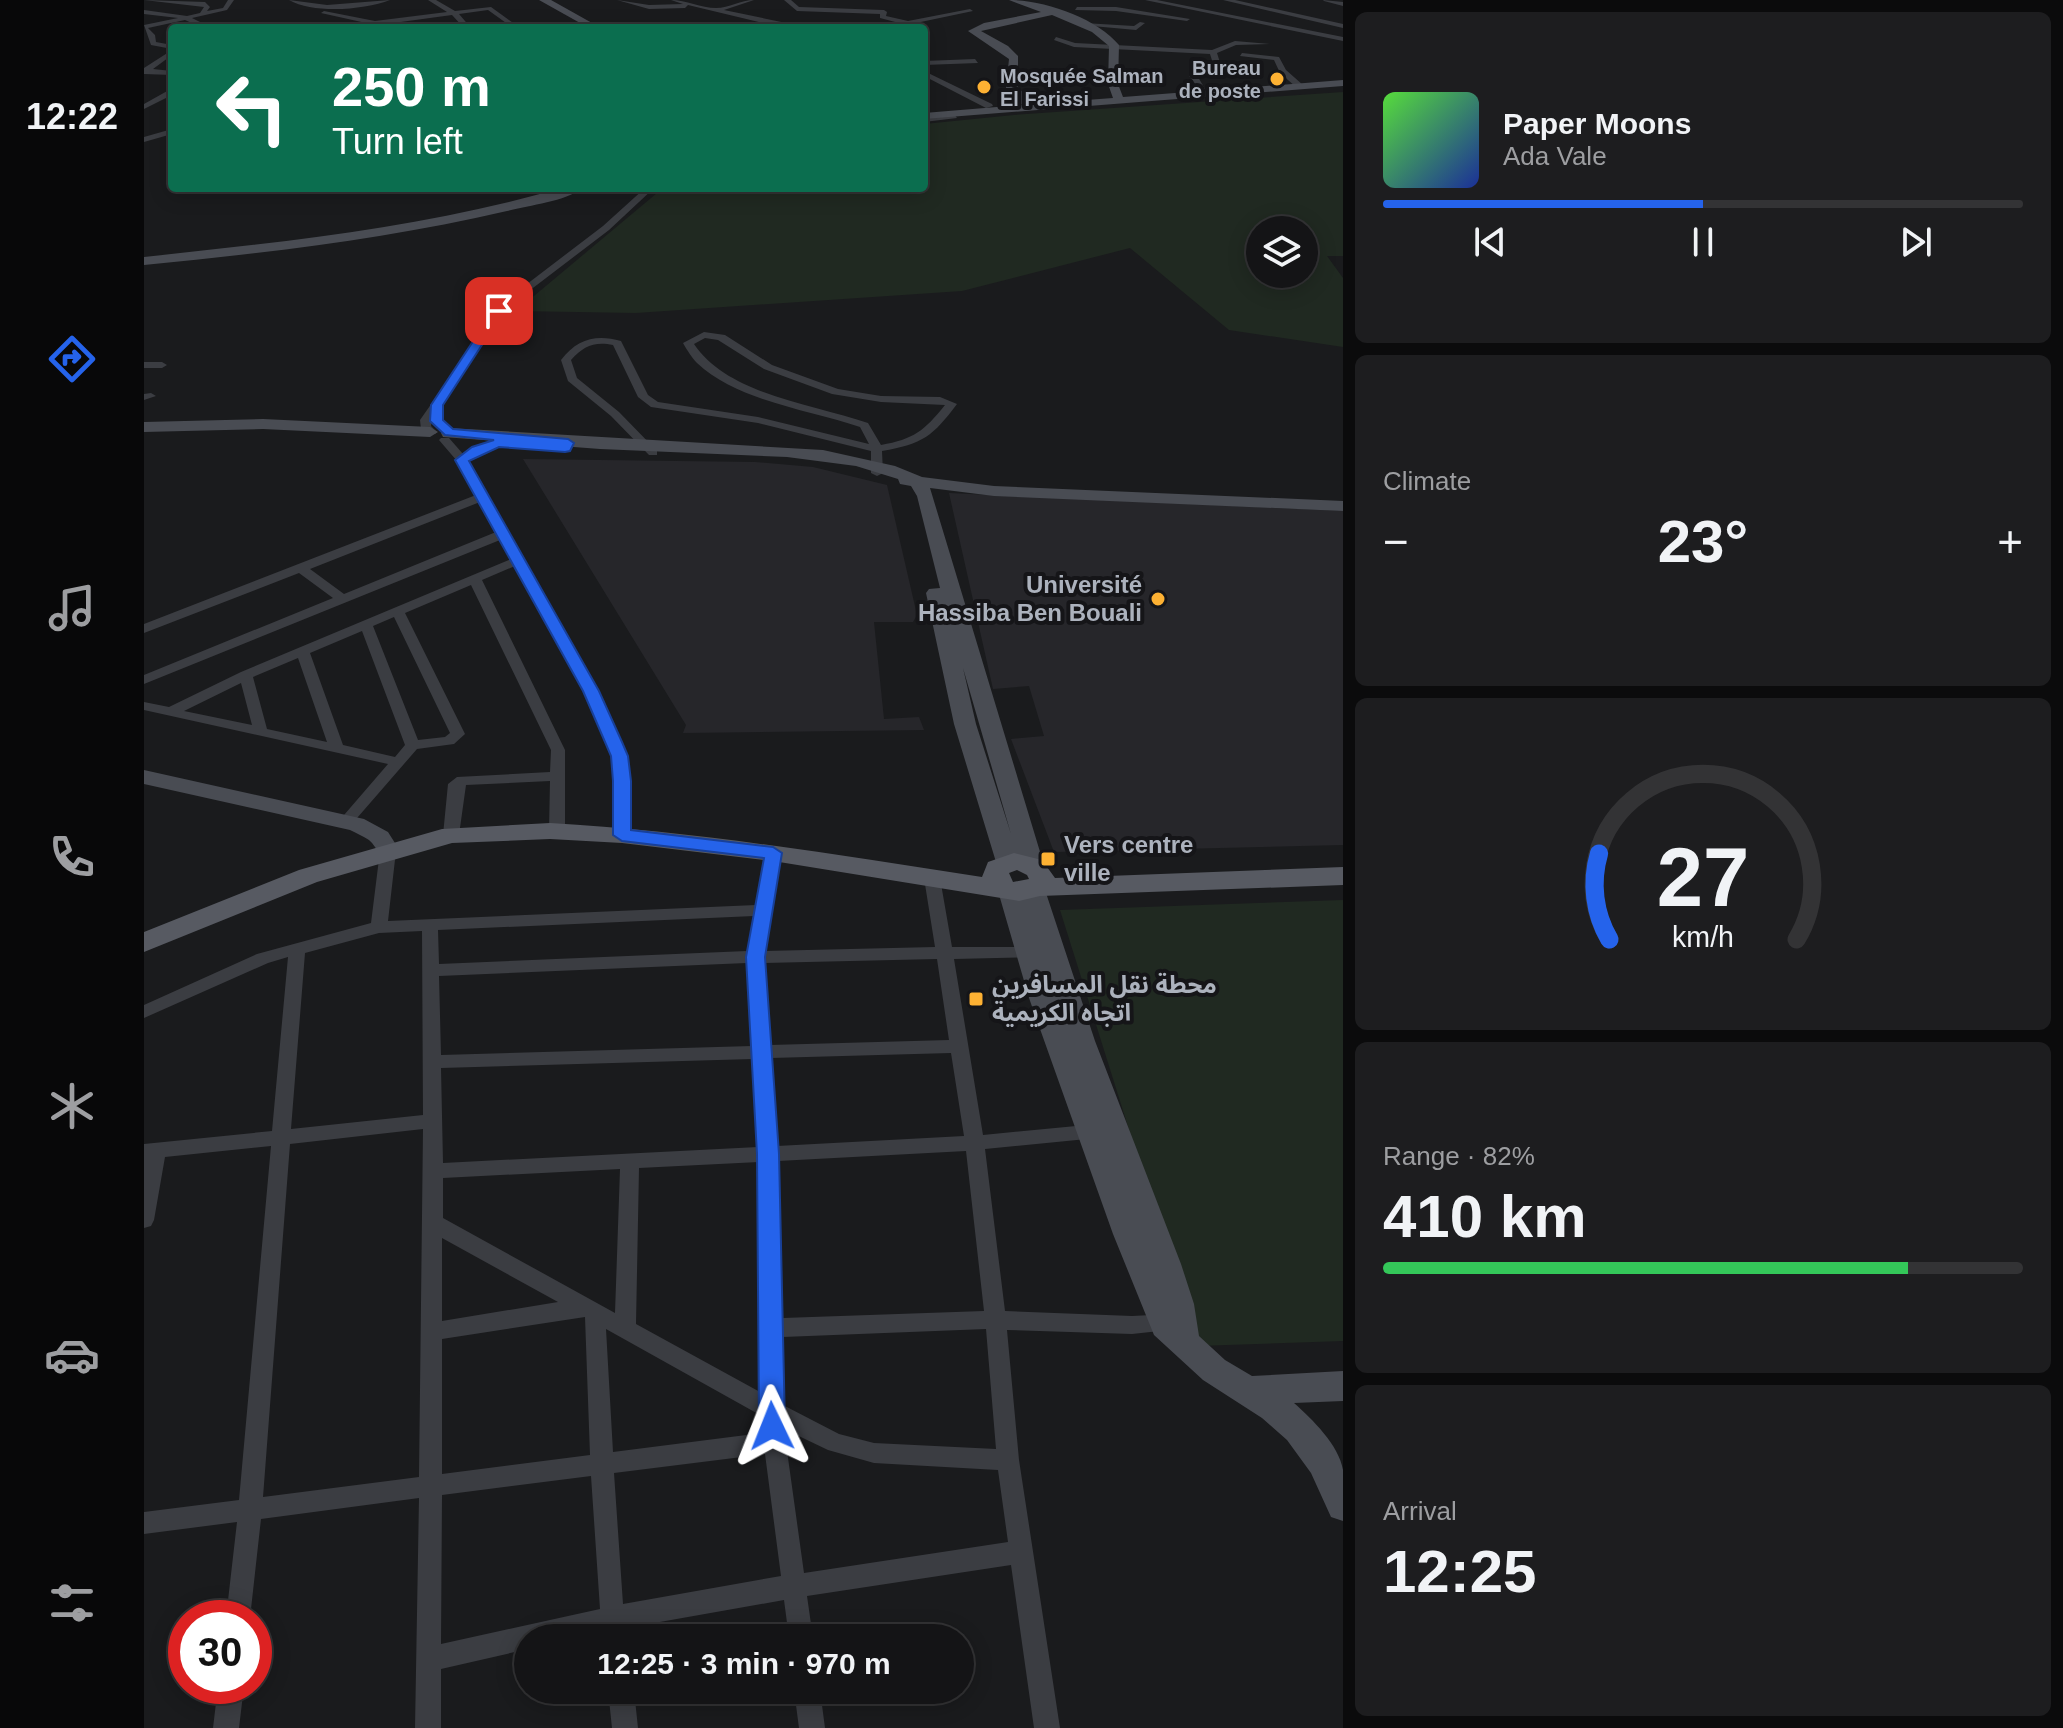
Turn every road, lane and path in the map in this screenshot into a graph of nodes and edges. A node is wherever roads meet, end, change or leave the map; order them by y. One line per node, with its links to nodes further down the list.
1 (144, 0): 2 (street)
2 (169, 0): 29 (street)
3 (231, 0): 29 (street)
4 (292, 0): 20 (street)
5 (431, 0): 27 (street)
6 (544, 0): 38 (main road)
7 (620, 0): 19 (street)
8 (674, 0): 19 (street)
9 (751, 0): 22 (street)
10 (787, 0): 23 (street)
11 (1014, 0): 28 (main road)
12 (1148, 0): 31 (street)
13 (1226, 0): 43 (street)
14 (1326, 0): 18 (street)
15 (374, 1): 16 (street); 20 (street)
16 (386, 4)
17 (490, 4): 27 (street); 37 (street)
18 (1343, 4)
19 (694, 5): 22 (street)
20 (321, 9): 35 (street)
21 (1077, 9): 31 (street)
22 (715, 11): 39 (street)
23 (829, 11): 32 (street); 40 (street)
24 (970, 11): 32 (street)
25 (144, 12): 30 (street)
26 (394, 13): 35 (street)
27 (454, 13): 35 (street); 36 (street)
28 (1050, 13): 42 (main road); 64 (main road)
29 (202, 14): 30 (street)
30 (182, 16): 34 (street); 44 (street)
31 (1244, 20): 47 (street)
32 (905, 22): 41 (street)
33 (1142, 23): 42 (street)
34 (200, 24)
35 (405, 24)
36 (464, 24)
37 (512, 24)
38 (589, 24)
39 (786, 24)
40 (813, 24)
41 (901, 24)
42 (1084, 25): 49 (main road)
43 (1343, 26)
44 (144, 28): 50 (street)
45 (1249, 29): 47 (street)
46 (1056, 39): 49 (street)
47 (1343, 40)
48 (1267, 44): 51 (street)
49 (1114, 45): 51 (street); 63 (main road)
50 (168, 49)
51 (1213, 52): 61 (street)
52 (168, 53): 56 (street)
53 (1242, 55): 60 (street)
54 (975, 61): 55 (street)
55 (928, 63)
56 (145, 71): 57 (street)
57 (168, 73)
58 (928, 75): 65 (street)
59 (1343, 83): 60 (main road); 63 (street)
60 (1297, 84): 61 (main road); 63 (main road)
61 (1201, 89): 63 (main road)
62 (168, 94): 66 (street)
63 (1120, 100): 64 (main road); 69 (street)
64 (1028, 105): 65 (main road); 68 (main road)
65 (989, 106): 67 (main road)
66 (144, 107)
67 (928, 115)
68 (928, 116)
69 (928, 116)
70 (168, 126): 72 (street)
71 (168, 132): 72 (street)
72 (160, 135): 73 (street)
73 (144, 140)
74 (546, 192): 77 (main road)
75 (562, 192): 77 (main road)
76 (640, 192): 82 (street)
77 (376, 233): 78 (main road)
78 (144, 259)
79 (144, 365): 80 (street)
80 (162, 365)
81 (144, 430): 82 (main road)
82 (439, 435): 83 (main road); 84 (main road); 86 (street)
83 (498, 443): 84 (main road); 86 (street)
84 (566, 446): 85 (main road)
85 (651, 450): 87 (main road); 87 (street)
86 (462, 460): 89 (street)
87 (877, 464): 87 (street); 88 (main road)
88 (909, 480): 90 (main road); 120 (main road)
89 (482, 497): 91 (street); 93 (street)
90 (1343, 506)
91 (503, 534): 92 (street); 95 (street)
92 (517, 561): 94 (street); 113 (street)
93 (301, 568): 95 (street); 98 (street)
94 (475, 579): 96 (street); 108 (street)
95 (341, 598): 101 (street)
96 (398, 612): 97 (street); 105 (street)
97 (366, 625): 99 (street); 105 (street)
98 (144, 629)
99 (303, 651): 100 (street); 106 (street)
100 (246, 675): 103 (street); 104 (street)
101 (144, 680)
102 (144, 706): 103 (street)
103 (170, 712): 104 (street)
104 (261, 732): 106 (street)
105 (413, 745): 107 (street)
106 (337, 750): 107 (street)
107 (398, 762): 110 (street)
108 (559, 776): 111 (street); 112 (street)
109 (144, 777): 110 (main road)
110 (346, 822): 114 (main road)
111 (557, 831): 112 (main road); 113 (main road)
112 (451, 835): 114 (main road)
113 (622, 835): 115 (main road)
114 (388, 851): 123 (street); 124 (main road)
115 (773, 853): 117 (main road); 121 (street)
116 (1343, 860): 120 (main road)
117 (893, 872): 119 (main road); 120 (main road)
118 (1343, 876): 120 (main road)
119 (932, 878): 120 (main road); 127 (street)
120 (1020, 878): 126 (main road)
121 (764, 910): 122 (street); 128 (street)
122 (430, 923): 123 (street); 129 (street)
123 (379, 927): 125 (street)
124 (144, 943)
125 (297, 947): 130 (street); 136 (street)
126 (1038, 951): 127 (street); 135 (main road)
127 (944, 955): 128 (street); 131 (street)
128 (755, 957): 129 (street); 132 (street)
129 (429, 970): 133 (street)
130 (144, 1012)
131 (957, 1046): 132 (street); 137 (street)
132 (762, 1051): 133 (street); 139 (street)
133 (431, 1062): 134 (street)
134 (431, 1121): 136 (street); 141 (street)
135 (1102, 1131): 137 (street); 147 (main road)
136 (281, 1138): 138 (street); 159 (street)
137 (975, 1143): 139 (street); 145 (street)
138 (150, 1152): 142 (street)
139 (768, 1154): 140 (street); 146 (street)
140 (630, 1161): 141 (street); 148 (street)
141 (433, 1171): 143 (street)
142 (144, 1220)
143 (432, 1222): 144 (street); 149 (street)
144 (591, 1309): 148 (street); 149 (street); 155 (street)
145 (996, 1320): 146 (street); 147 (street); 154 (street)
146 (773, 1328): 152 (street)
147 (1177, 1328): 151 (main road)
148 (625, 1329): 152 (street)
149 (430, 1332): 157 (street)
150 (1343, 1386): 151 (main road)
151 (1250, 1391): 156 (main road)
152 (770, 1409): 153 (street); 154 (street)
153 (774, 1442): 155 (street); 162 (street)
154 (1008, 1460): 161 (street)
155 (601, 1463): 157 (street); 164 (street)
156 (1336, 1476): 158 (main road)
157 (431, 1484): 159 (street); 168 (street)
158 (1343, 1505)
159 (250, 1511): 160 (street); 163 (street)
160 (144, 1523)
161 (1020, 1552): 162 (street); 176 (street)
162 (794, 1586): 165 (street); 166 (street)
163 (240, 1600)
164 (614, 1624)
165 (631, 1624)
166 (799, 1624)
167 (514, 1645): 168 (street)
168 (430, 1659): 173 (street)
169 (229, 1704): 172 (street)
170 (622, 1704): 174 (street)
171 (809, 1704): 175 (street)
172 (226, 1728)
173 (428, 1728)
174 (625, 1728)
175 (812, 1728)
176 (1047, 1728)

